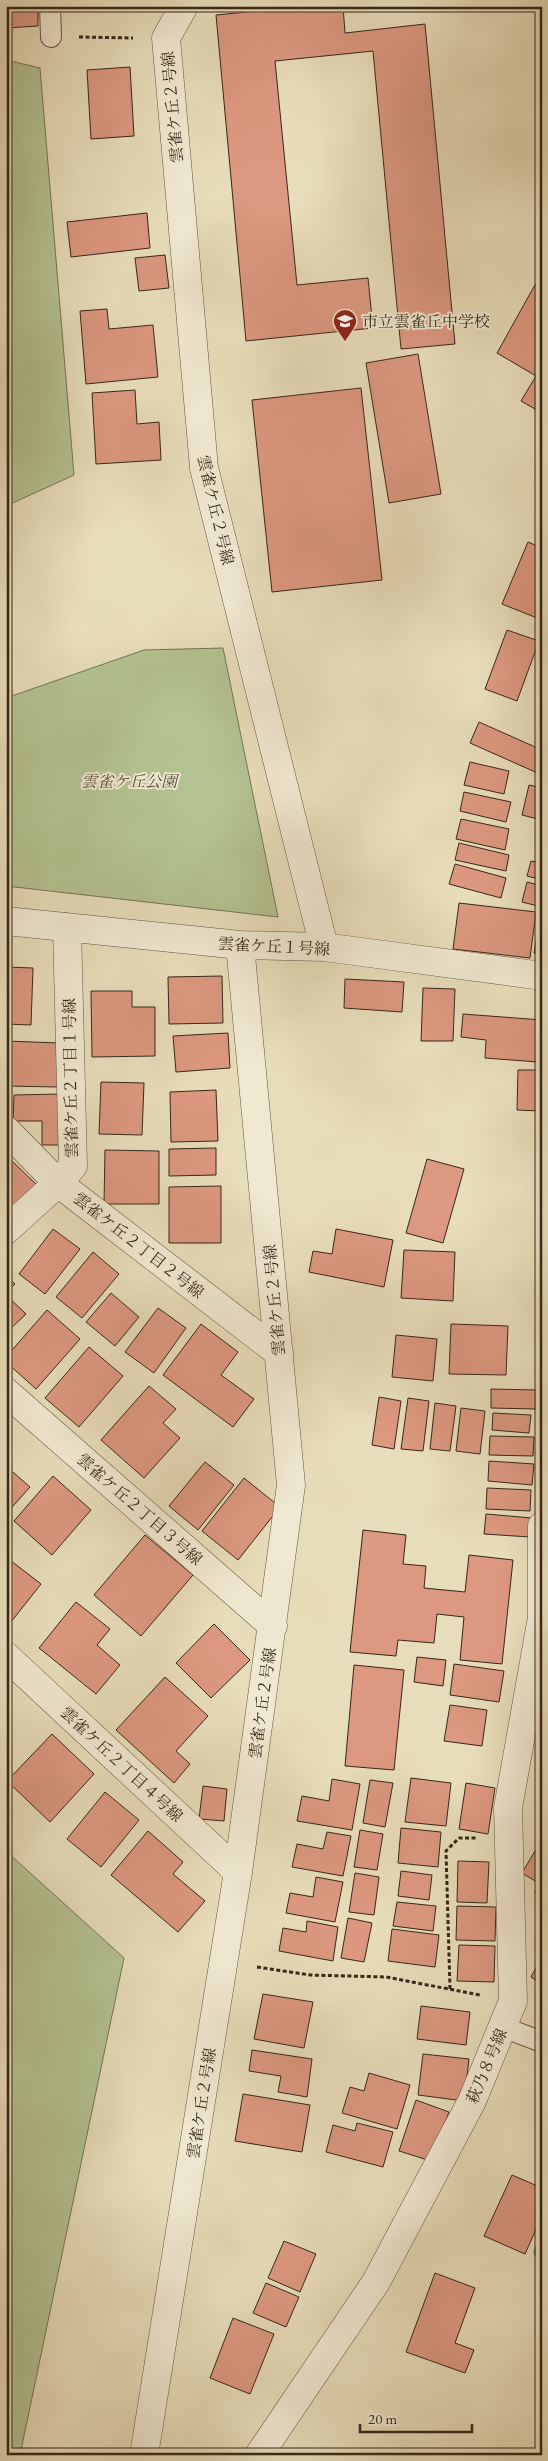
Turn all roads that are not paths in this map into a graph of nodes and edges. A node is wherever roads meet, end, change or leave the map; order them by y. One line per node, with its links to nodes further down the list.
1 (50, 6): 3 (lane)
2 (184, 6): 7 (street, 雲雀ケ丘２号線)
3 (51, 37)
4 (6, 921): 5 (street, 雲雀ケ丘１号線)
5 (67, 928): 6 (street, 雲雀ケ丘１号線); 10 (street, 雲雀ケ丘２丁目１号線)
6 (240, 945): 7 (street, 雲雀ケ丘１号線); 12 (street, 雲雀ケ丘２号線)
7 (324, 948): 8 (street, 雲雀ケ丘１号線)
8 (542, 976)
9 (6, 1130): 10 (street, 雲雀ケ丘２丁目２号線)
10 (58, 1183): 11 (street, 雲雀ケ丘２丁目１号線); 12 (street, 雲雀ケ丘２丁目２号線)
11 (6, 1230)
12 (279, 1353): 16 (street, 雲雀ケ丘２号線)
13 (6, 1392): 16 (street, 雲雀ケ丘２丁目３号線)
14 (542, 1526): 15 (street, 萩乃８号線)
15 (542, 1623): 19 (street, 萩乃８号線)
16 (273, 1626): 18 (street, 雲雀ケ丘２号線)
17 (6, 1656): 18 (street, 雲雀ケ丘２丁目４号線)
18 (238, 1872): 21 (street, 雲雀ケ丘２号線)
19 (503, 2027): 20 (lane); 22 (street, 萩乃８号線)
20 (542, 2042)
21 (144, 2455)
22 (259, 2455)

